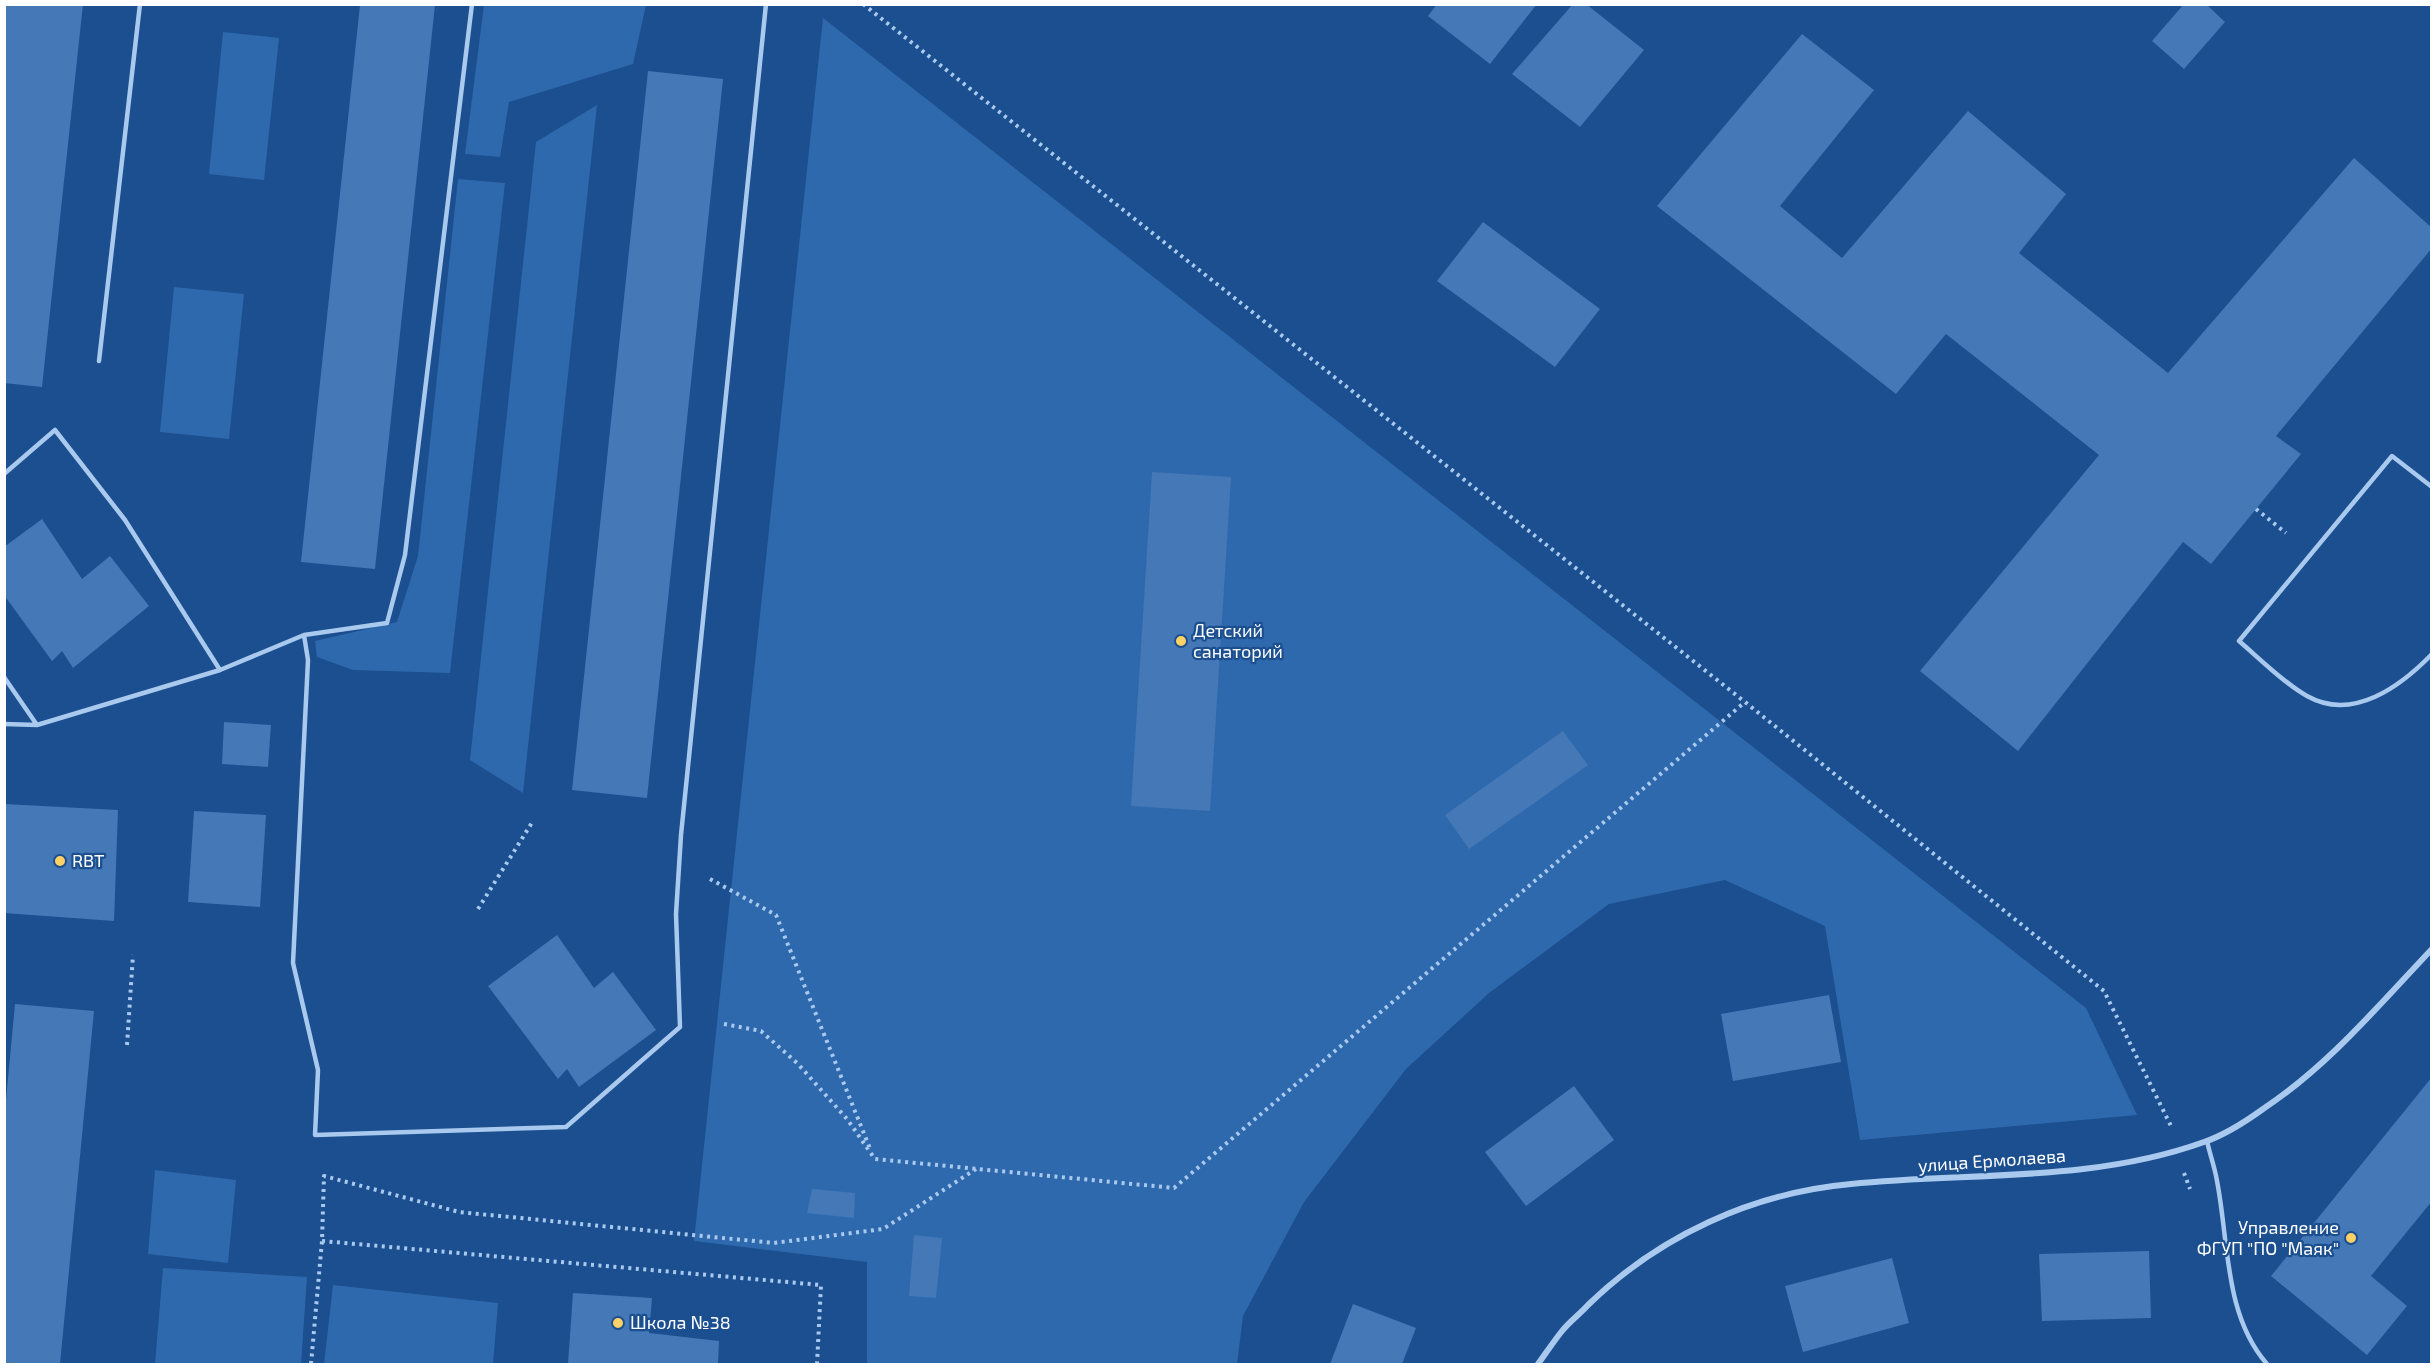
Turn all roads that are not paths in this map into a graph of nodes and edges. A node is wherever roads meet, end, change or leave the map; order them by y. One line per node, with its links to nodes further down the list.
1 (140, 4): 4 (lane)
2 (472, 4): 7 (lane)
3 (766, 4): 7 (lane)
4 (99, 361)
5 (4, 474): 9 (lane)
6 (2432, 487): 8 (lane)
7 (304, 635): 9 (lane)
8 (2432, 654)
9 (220, 670): 12 (lane)
10 (4, 677): 12 (lane)
11 (4, 724): 12 (lane)
12 (37, 725)
13 (2432, 950): 14 (street, улица Ермолаева)
14 (2207, 1141): 15 (street, улица Ермолаева); 16 (lane)
15 (1538, 1365)
16 (2267, 1365)

